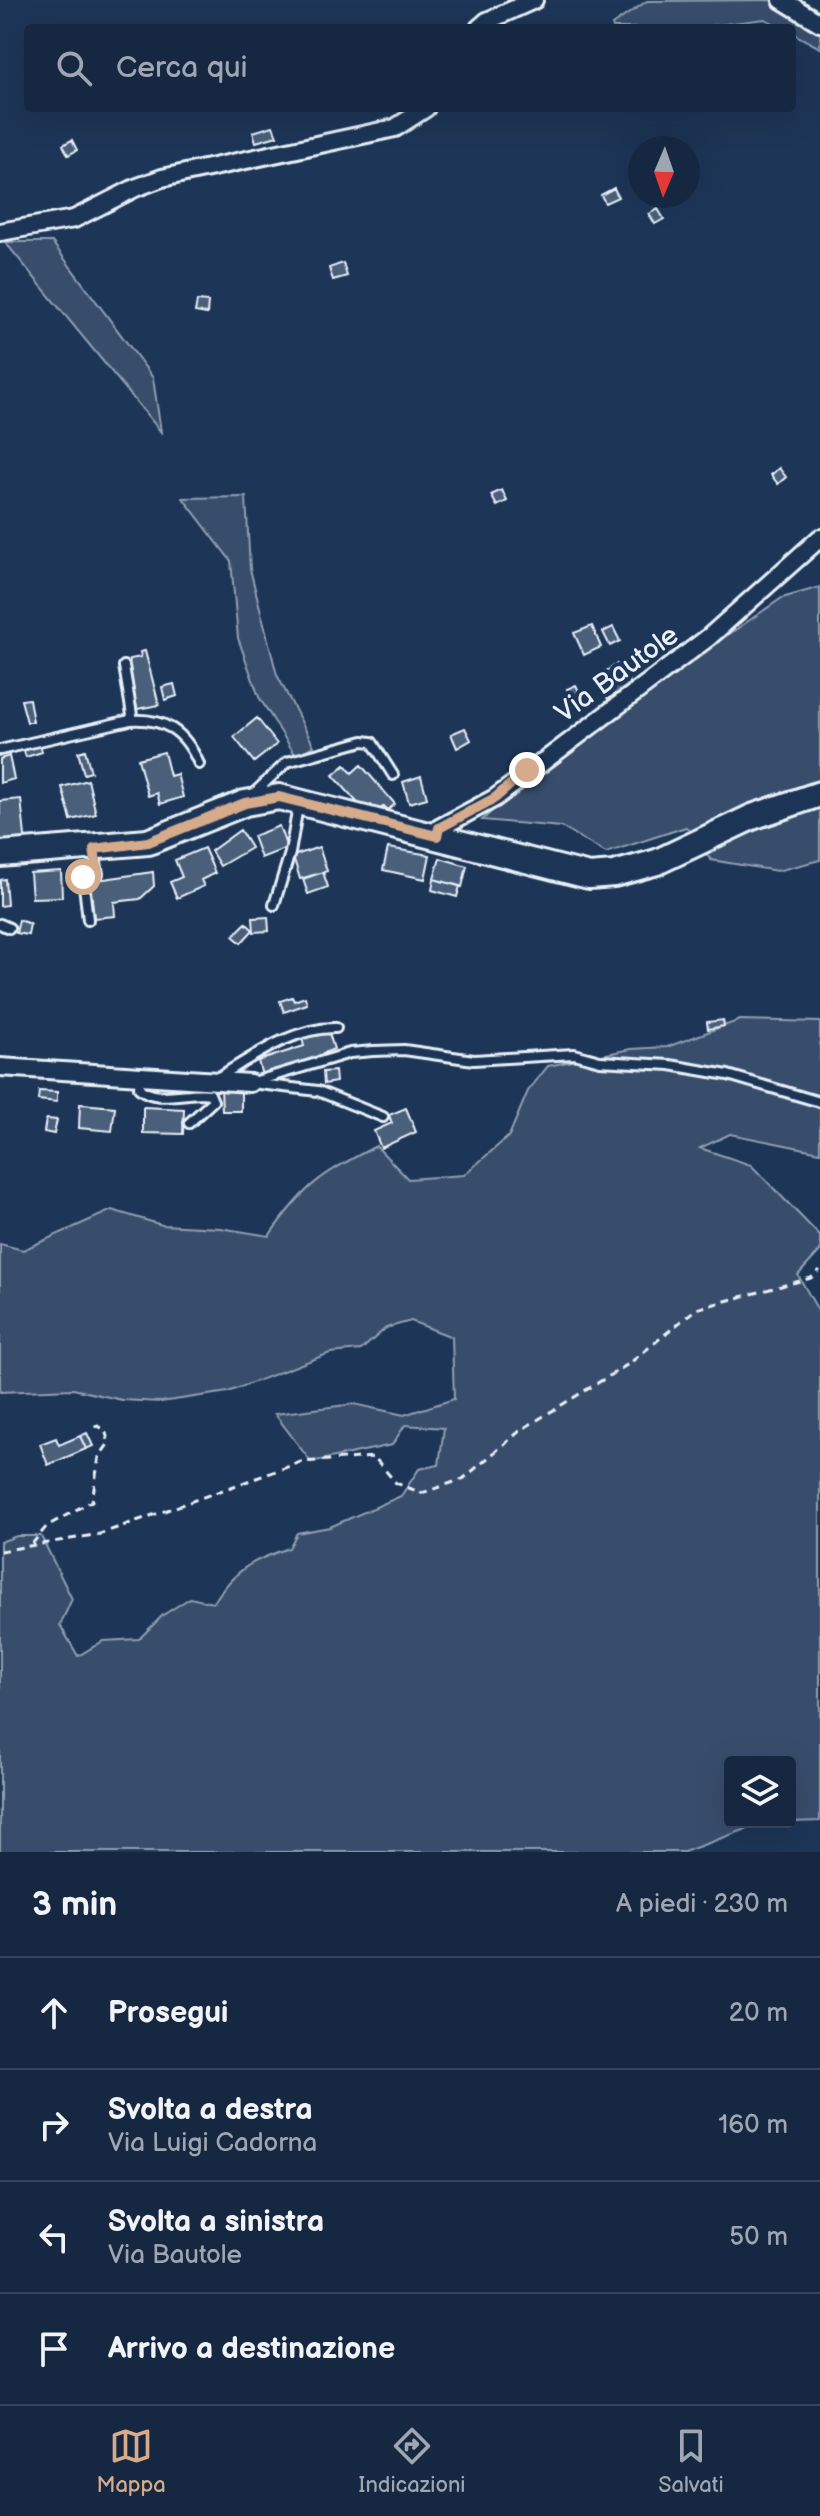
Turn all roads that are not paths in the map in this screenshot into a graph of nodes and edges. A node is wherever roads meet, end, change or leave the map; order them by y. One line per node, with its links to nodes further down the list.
1 (534, 0): 4 (street)
2 (782, 0): 3 (street)
3 (820, 23)
4 (484, 24)
5 (420, 112): 6 (street)
6 (0, 232)
7 (820, 538): 16 (street, Via Bautole)
8 (124, 666): 9 (lane)
9 (130, 720): 10 (lane); 11 (lane)
10 (0, 750)
11 (199, 764)
12 (393, 775): 15 (lane)
13 (820, 794): 16 (street)
14 (298, 802): 15 (street); 16 (street); 19 (lane)
15 (245, 803): 17 (street)
16 (437, 836)
17 (94, 849): 18 (street); 20 (lane)
18 (0, 854)
19 (274, 905)
20 (88, 920)
21 (0, 924): 22 (lane)
22 (9, 928)
23 (336, 1028): 26 (lane)
24 (0, 1067): 25 (street)
25 (140, 1077): 26 (street); 30 (lane)
26 (212, 1080): 27 (street)
27 (250, 1083): 28 (lane); 29 (lane)
28 (820, 1102)
29 (383, 1117)
30 (189, 1123)

